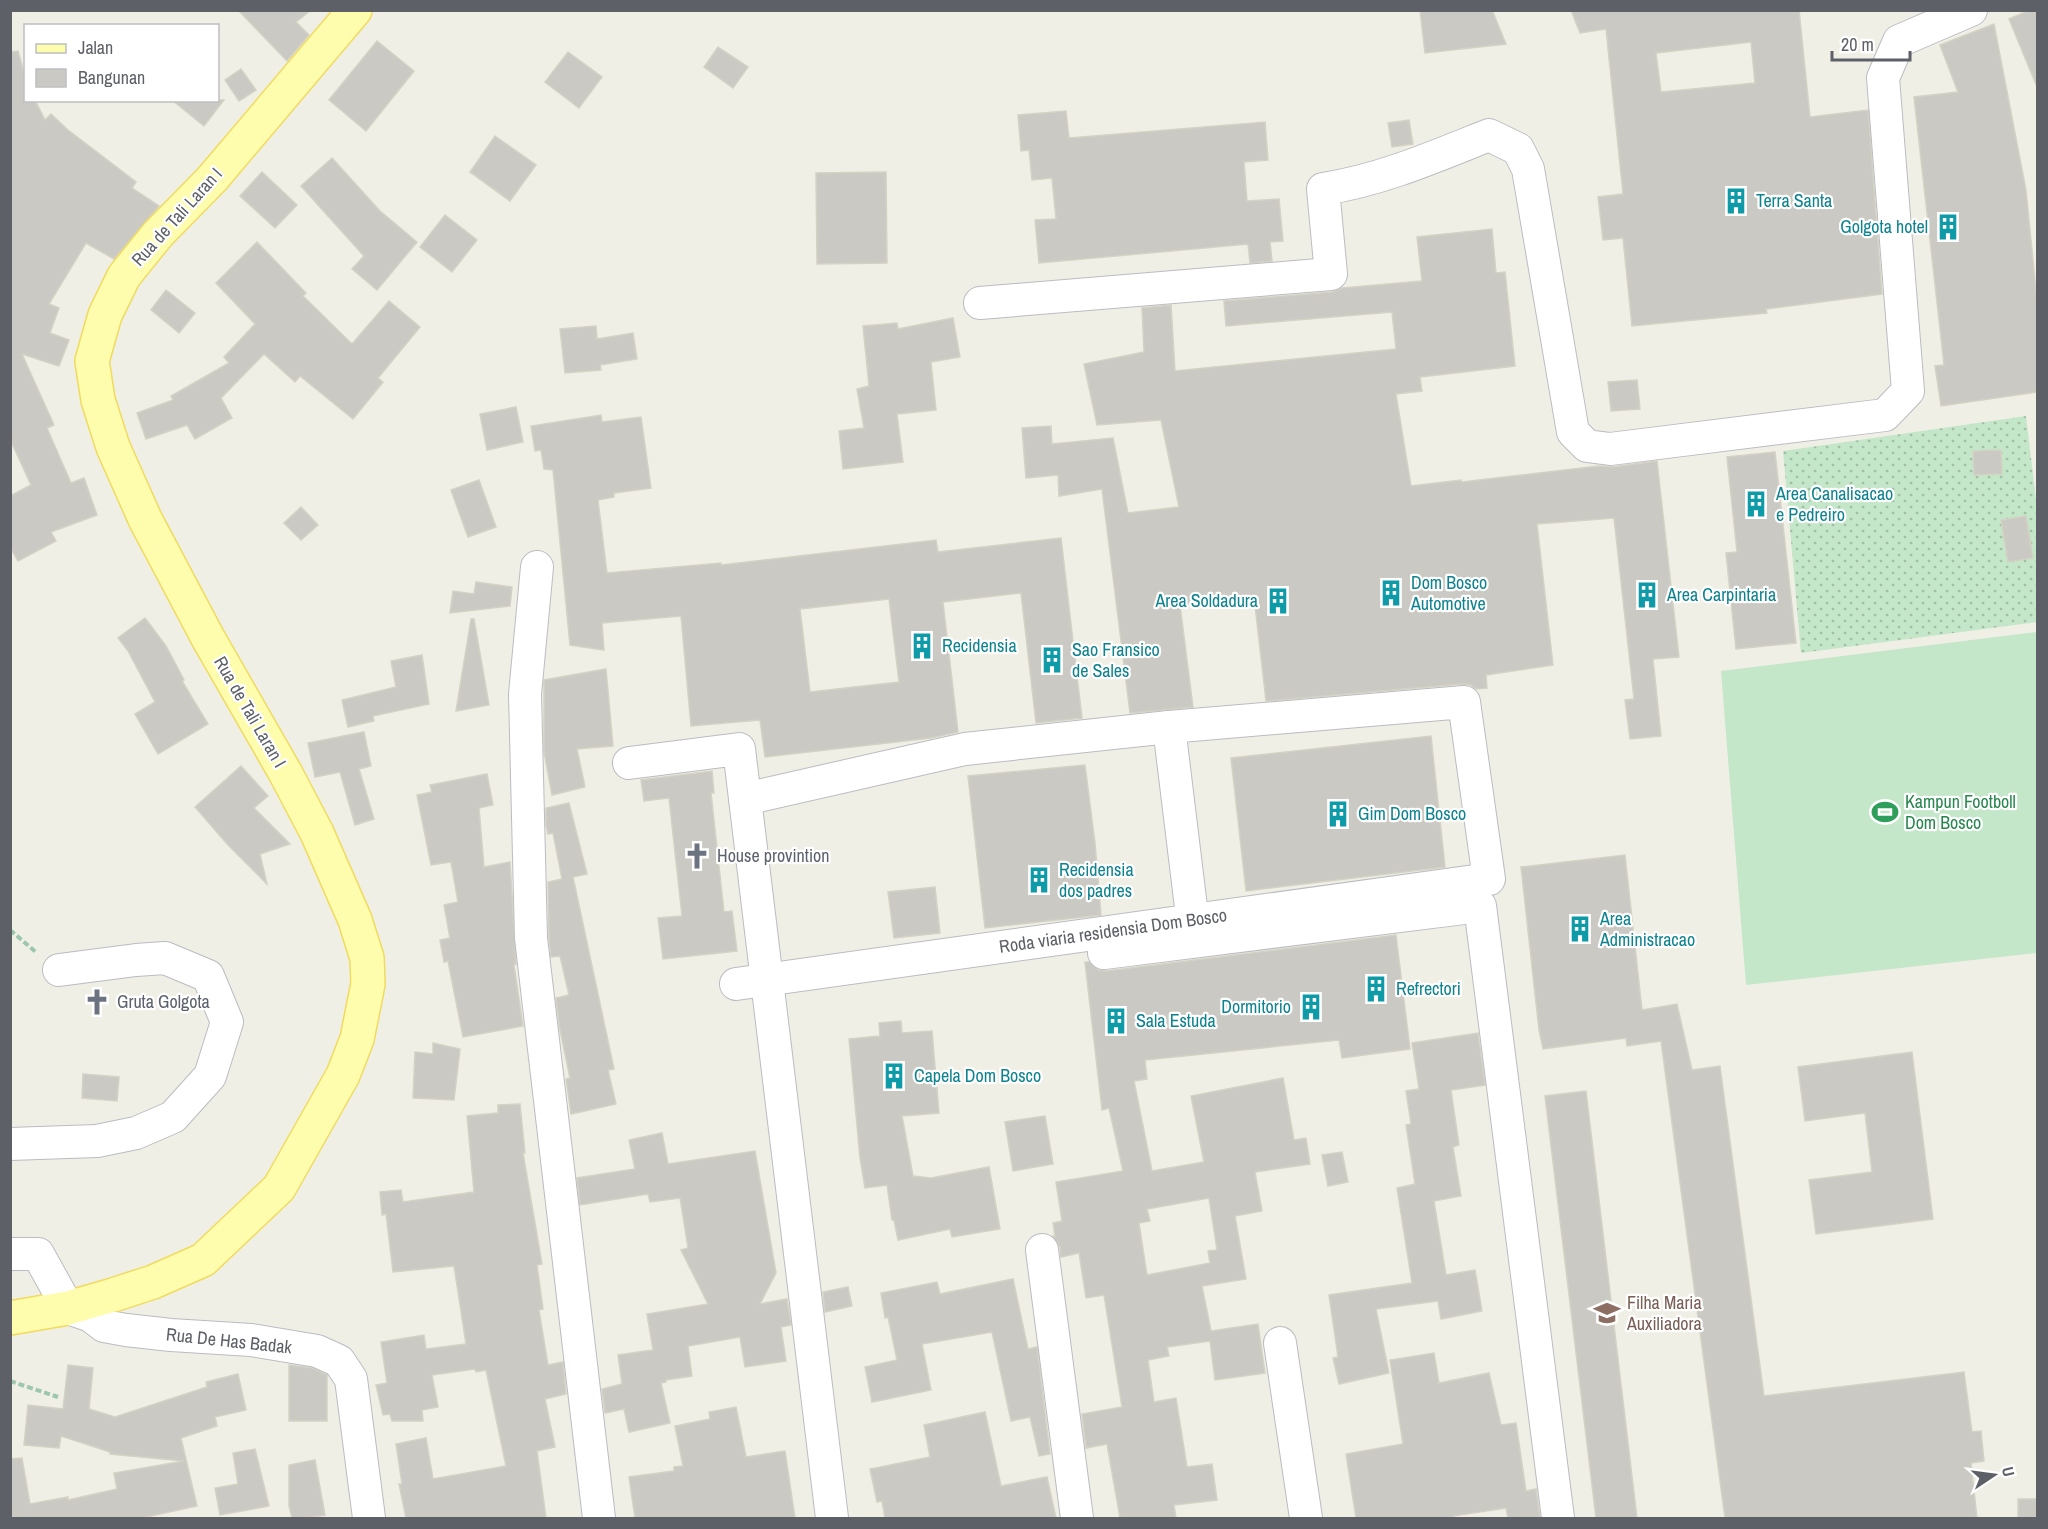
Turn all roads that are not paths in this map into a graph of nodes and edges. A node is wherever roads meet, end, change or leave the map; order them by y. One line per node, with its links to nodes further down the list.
1 (355, 10): 15 (main road, Rua de Tali Laran I)
2 (1971, 10): 3 (street)
3 (980, 303)
4 (537, 567): 19 (street)
5 (1169, 727): 7 (street); 8 (street); 8 (street, Roda viaria residensia Dom Bosco)
6 (629, 763): 7 (street)
7 (745, 799): 11 (street)
8 (1194, 931): 11 (street); 23 (street)
9 (59, 970): 12 (street)
10 (736, 984): 11 (street)
11 (769, 987): 20 (street)
12 (10, 1143)
13 (1042, 1250): 21 (street)
14 (10, 1254): 15 (street)
15 (68, 1308): 16 (main road, Rua de Tali Laran I); 18 (street, Rua De Has Badak)
16 (10, 1318)
17 (1280, 1342): 22 (street)
18 (369, 1518)
19 (599, 1518)
20 (832, 1518)
21 (1077, 1518)
22 (1306, 1518)
23 (1558, 1518)

